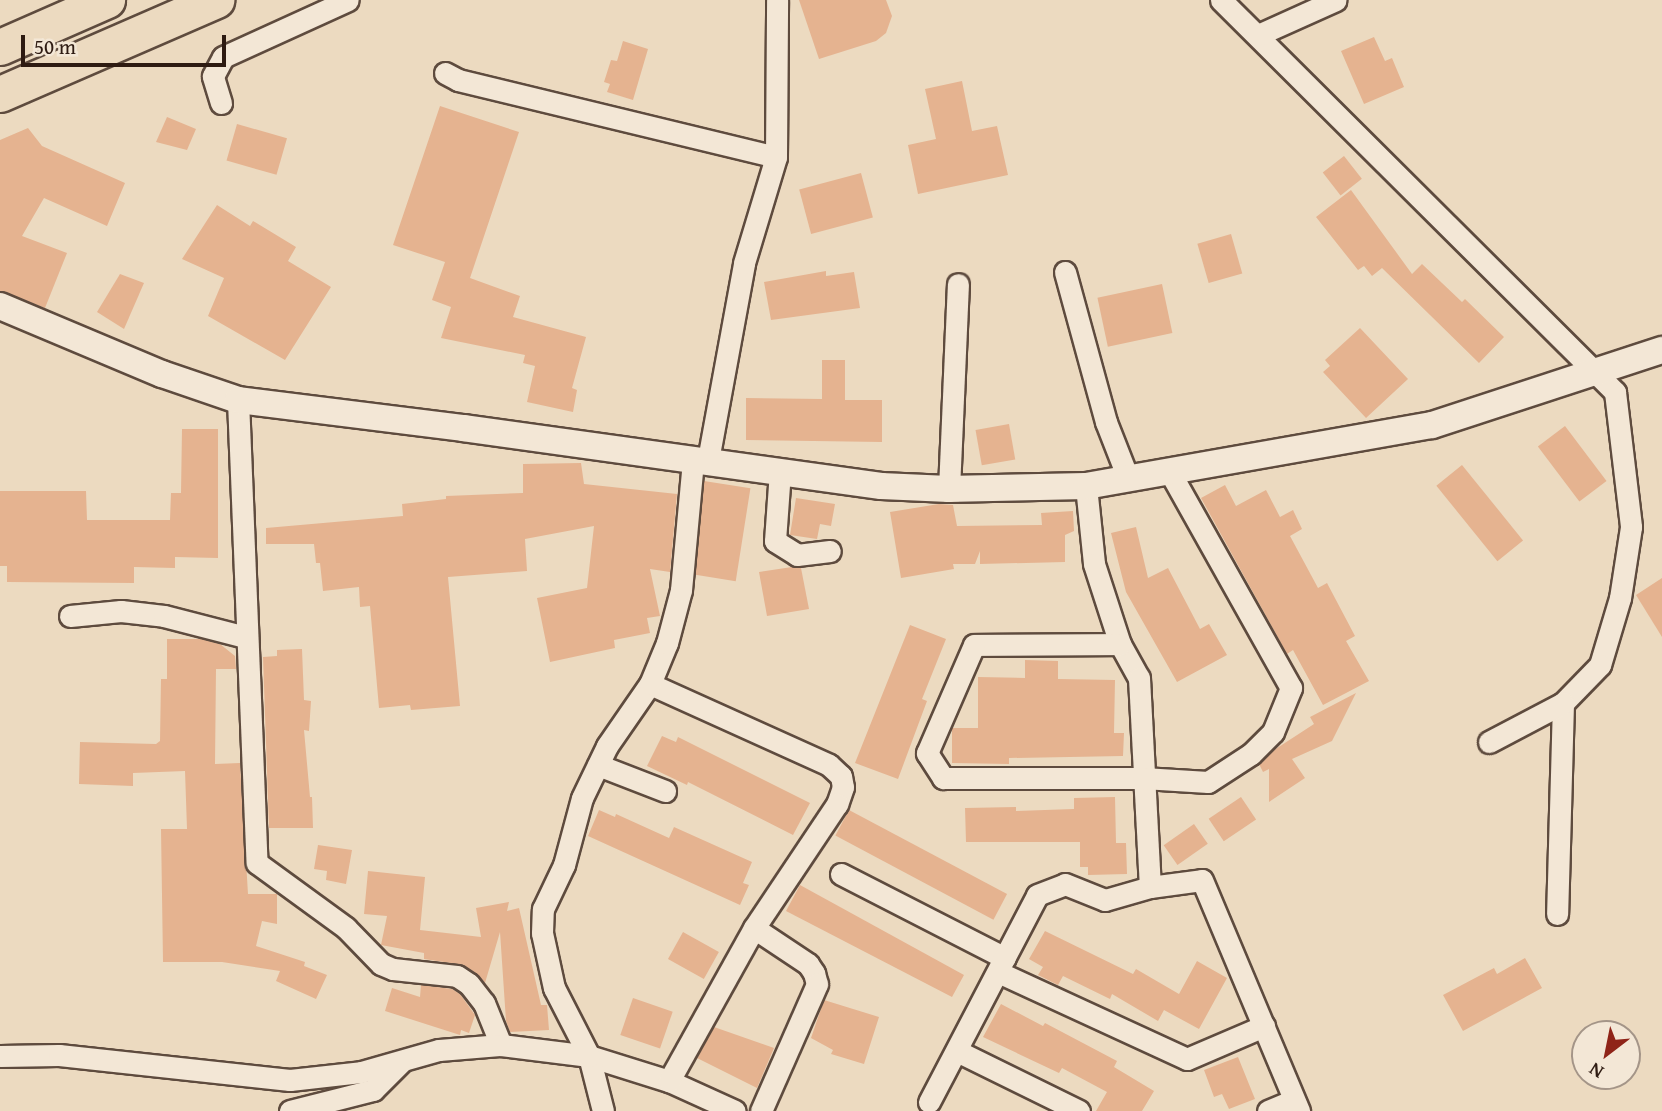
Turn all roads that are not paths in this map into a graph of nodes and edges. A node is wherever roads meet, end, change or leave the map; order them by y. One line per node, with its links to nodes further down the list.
1 (107, 0): 7 (highway)
2 (216, 0): 11 (highway)
3 (348, 0): 12 (street)
4 (777, 0): 13 (street)
5 (1221, 0): 8 (street)
6 (1336, 0): 8 (street)
7 (64, 9): 9 (highway)
8 (1258, 35): 18 (street)
9 (0, 47)
10 (444, 74): 13 (street)
11 (0, 94)
12 (221, 103)
13 (776, 157): 20 (street)
14 (1065, 272): 23 (street)
15 (958, 284): 25 (street)
16 (0, 306): 19 (street)
17 (1662, 351): 18 (street)
18 (1595, 370): 22 (street); 31 (street)
19 (238, 401): 20 (street); 28 (street)
20 (700, 460): 21 (street); 30 (street)
21 (780, 471): 25 (street); 26 (street)
22 (1169, 471): 23 (street); 34 (street)
23 (1128, 478): 24 (street)
24 (1086, 486): 25 (street); 29 (street)
25 (949, 489)
26 (830, 551)
27 (70, 616): 28 (street)
28 (245, 637): 42 (street)
29 (1121, 644): 34 (street); 34 (street)
30 (650, 684): 33 (street); 39 (street)
31 (1563, 703): 32 (street); 38 (street)
32 (1489, 742)
33 (598, 765): 35 (street); 45 (street)
34 (1143, 778): 37 (street)
35 (665, 790)
36 (841, 874): 40 (street)
37 (1150, 887): 40 (street); 41 (street)
38 (1557, 914)
39 (754, 928): 47 (street); 53 (street)
40 (1002, 965): 41 (street); 43 (street)
41 (1264, 1026): 49 (street)
42 (501, 1045): 45 (street); 46 (street)
43 (957, 1051): 48 (street); 54 (street)
44 (0, 1056): 46 (street)
45 (589, 1056): 47 (street); 51 (street)
46 (401, 1062): 50 (street)
47 (669, 1081): 52 (street)
48 (929, 1102)
49 (1297, 1105): 55 (street)
50 (290, 1111)
51 (603, 1111)
52 (735, 1111)
53 (761, 1111)
54 (1079, 1111)
55 (1268, 1111)

